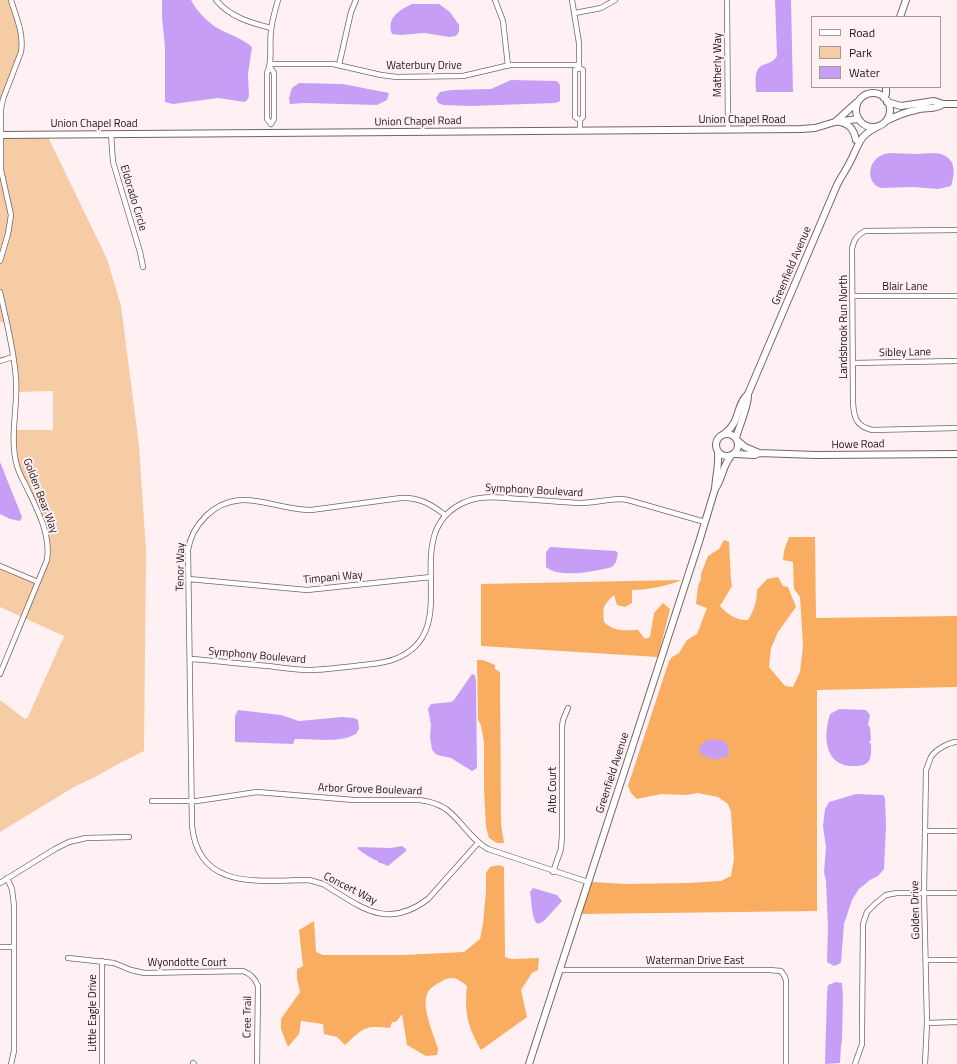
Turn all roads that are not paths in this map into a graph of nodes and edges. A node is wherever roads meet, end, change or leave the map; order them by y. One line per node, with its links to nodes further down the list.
1 (10, 0): 34 (street)
2 (216, 0): 12 (street)
3 (278, 0): 12 (street)
4 (356, 0): 14 (street)
5 (495, 0): 15 (street)
6 (572, 0): 10 (street)
7 (615, 0): 10 (street)
8 (727, 0): 31 (street, Matherly Way)
9 (906, 0): 11 (main road)
10 (575, 13): 16 (street)
11 (900, 16)
12 (271, 28): 13 (street)
13 (270, 65): 14 (street, Waterbury Drive); 28 (street); 28 (street)
14 (339, 65): 15 (street, Waterbury Drive)
15 (508, 66): 16 (street, Waterbury Drive)
16 (579, 67): 24 (street); 24 (street)
17 (875, 88): 19 (main road)
18 (886, 88): 20 (main road)
19 (866, 94): 20 (main road); 21 (main road)
20 (886, 100): 22 (main road); 26 (main road)
21 (858, 101): 25 (main road); 27 (main road, Union Chapel Road)
22 (943, 104): 23 (main road); 26 (main road)
23 (957, 104)
24 (580, 120): 30 (street)
25 (858, 120): 27 (main road, Union Chapel Road); 29 (main road); 35 (main road, Greenfield Avenue)
26 (886, 121): 29 (main road)
27 (835, 122): 31 (main road, Union Chapel Road); 35 (main road)
28 (270, 124): 32 (street)
29 (879, 126): 35 (main road, Greenfield Avenue)
30 (580, 130): 31 (main road, Union Chapel Road); 32 (main road, Union Chapel Road)
31 (728, 130)
32 (271, 133): 33 (main road, Union Chapel Road)
33 (111, 134): 34 (main road, Union Chapel Road); 38 (street, Eldorado Circle)
34 (0, 135): 37 (street)
35 (856, 143): 46 (main road, Greenfield Avenue)
36 (957, 230): 40 (street, Landsbrook Run North)
37 (0, 261)
38 (143, 267)
39 (0, 292): 42 (street, Golden Bear Way)
40 (853, 296): 41 (street, Blair Lane); 45 (street, Landsbrook Run North)
41 (957, 296)
42 (13, 357): 43 (street); 60 (street, Golden Bear Way)
43 (0, 361)
44 (957, 361): 45 (street, Sibley Lane)
45 (853, 363): 47 (street, Landsbrook Run North)
46 (748, 394): 48 (main road, Greenfield Avenue); 49 (main road, Greenfield Avenue)
47 (957, 428)
48 (724, 434): 49 (main road); 50 (main road)
49 (737, 439): 51 (main road, Howe Road); 53 (main road)
50 (718, 452): 53 (main road); 54 (main road, Greenfield Avenue)
51 (759, 453): 52 (main road, Howe Road); 53 (main road, Howe Road)
52 (957, 454)
53 (733, 455): 54 (main road, Greenfield Avenue)
54 (715, 489): 56 (main road, Greenfield Avenue)
55 (445, 515): 56 (street, Symphony Boulevard); 58 (street, Symphony Boulevard); 59 (street, Tenor Way)
56 (705, 522): 74 (main road, Greenfield Avenue)
57 (0, 566): 60 (street)
58 (431, 577): 59 (street, Timpani Way); 61 (street, Symphony Boulevard)
59 (189, 579): 61 (street, Tenor Way)
60 (38, 582): 62 (street, Golden Bear Way)
61 (191, 659): 65 (street, Tenor Way)
62 (0, 674)
63 (568, 708): 71 (street, Alto Court)
64 (957, 742): 67 (street, Golden Drive)
65 (192, 801): 66 (street, Arbor Grove Boulevard); 70 (street, Arbor Grove Boulevard); 70 (street, Concert Way)
66 (152, 802)
67 (926, 831): 68 (street); 75 (street, Golden Drive)
68 (957, 831)
69 (129, 837): 72 (street)
70 (478, 843): 71 (street, Arbor Grove Boulevard)
71 (553, 872): 74 (street, Arbor Grove Boulevard)
72 (7, 878): 73 (street); 78 (street)
73 (0, 882)
74 (588, 882): 83 (main road, Greenfield Avenue)
75 (924, 893): 76 (street); 80 (street, Golden Drive); 92 (street)
76 (957, 893)
77 (0, 947): 78 (street)
78 (14, 947): 87 (street)
79 (68, 958): 82 (street, Wyondotte Court)
80 (926, 960): 81 (street); 86 (street, Golden Drive)
81 (957, 960)
82 (102, 961): 84 (street, Wyondotte Court); 88 (street, Little Eagle Drive)
83 (559, 970): 90 (main road, Greenfield Avenue); 91 (street, Waterman Drive East)
84 (250, 974): 89 (street, Cree Trail)
85 (957, 1022): 86 (street)
86 (927, 1023): 93 (street, Golden Drive)
87 (11, 1064)
88 (102, 1064)
89 (257, 1064)
90 (529, 1064)
91 (786, 1064)
92 (855, 1064)
93 (925, 1064)

